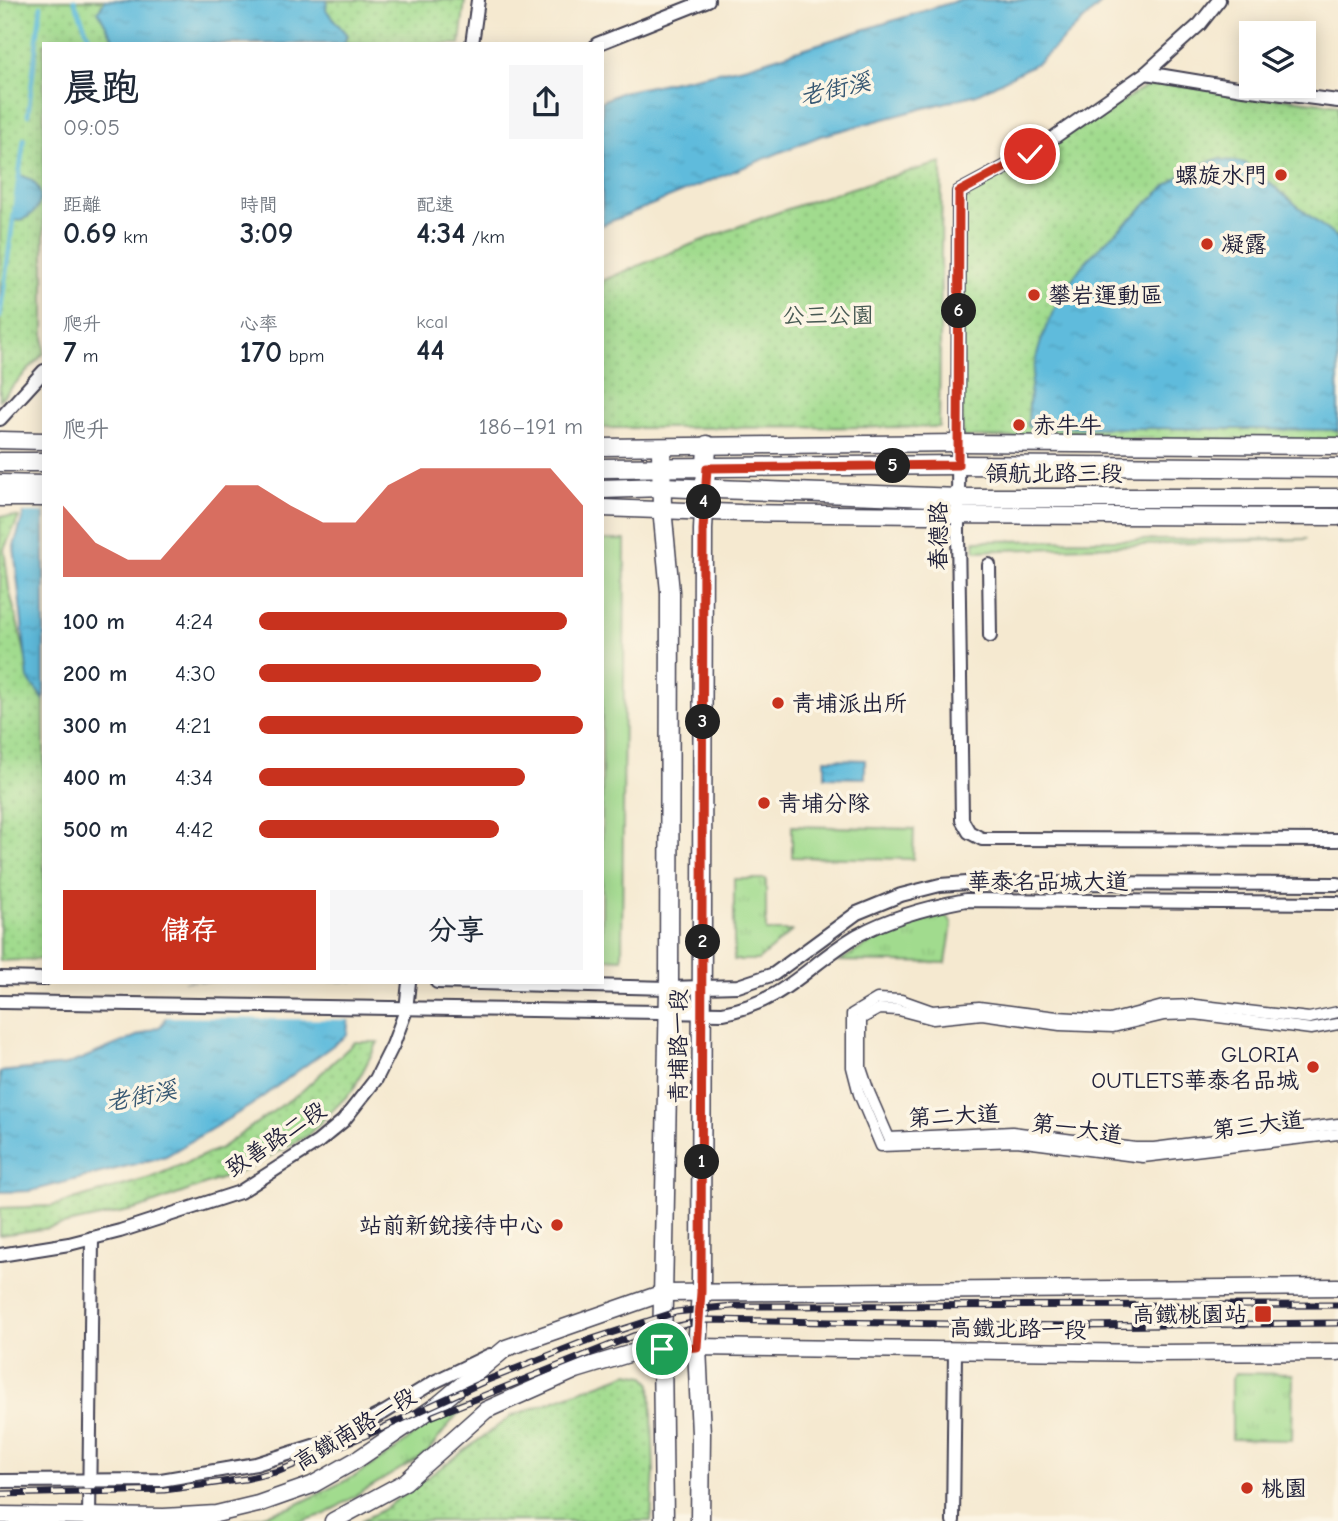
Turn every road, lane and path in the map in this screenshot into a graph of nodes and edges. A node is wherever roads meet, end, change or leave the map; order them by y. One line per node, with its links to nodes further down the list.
1 (478, 0): 4 (street)
2 (708, 0): 5 (street)
3 (1219, 0): 6 (street, 春德路)
4 (471, 42)
5 (602, 42)
6 (1146, 73): 7 (street); 12 (street, 春德路)
7 (1338, 101)
8 (42, 373): 9 (street)
9 (0, 419)
10 (0, 440): 11 (street)
11 (40, 441)
12 (959, 443): 13 (street, 領航北路三段); 14 (street, 領航北路三段); 19 (street, 春德路)
13 (707, 445): 16 (street, 領航北路三段); 21 (main road, 青埔路一段)
14 (1338, 446)
15 (604, 447): 16 (street, 領航北路三段)
16 (661, 448): 23 (main road, 青埔路一段)
17 (0, 462): 18 (main road)
18 (38, 462)
19 (958, 465): 21 (main road, 領航北路三段); 22 (main road, 領航北路三段); 33 (street, 春德路)
20 (604, 468): 23 (main road, 領航北路三段)
21 (707, 468): 23 (main road, 領航北路三段); 28 (main road, 青埔路一段)
22 (1338, 468)
23 (662, 469): 26 (main road, 青埔路一段)
24 (0, 484): 29 (main road)
25 (42, 486): 29 (main road)
26 (662, 487): 27 (main road, 領航北路三段); 28 (main road, 領航北路三段); 35 (main road, 青埔路一段)
27 (604, 489)
28 (705, 489): 33 (main road, 領航北路三段); 36 (main road, 青埔路一段)
29 (20, 492): 30 (street); 31 (street)
30 (0, 498)
31 (42, 498)
32 (1338, 498): 33 (main road, 領航北路三段)
33 (959, 507): 36 (street, 領航北路三段); 37 (street, 領航北路三段); 40 (street, 春德路)
34 (604, 508): 35 (street, 領航北路三段)
35 (662, 508): 36 (street, 領航北路三段); 47 (main road, 青埔路一段)
36 (704, 511): 48 (main road, 青埔路一段)
37 (1338, 517)
38 (989, 565): 39 (street)
39 (990, 636)
40 (1338, 840)
41 (1338, 884): 48 (street, 華泰名品城大道)
42 (1338, 902): 54 (street, 華泰名品城大道)
43 (0, 978): 44 (street)
44 (42, 979)
45 (409, 984): 51 (street, 致善路二段)
46 (514, 984): 47 (street, 華泰名品城大道)
47 (669, 988): 48 (street, 華泰名品城大道); 53 (main road, 青埔路一段)
48 (703, 988): 54 (main road, 青埔路一段)
49 (0, 1002): 51 (street, 華泰名品城大道)
50 (1195, 1009): 52 (street); 55 (street); 58 (street, 第二大道); 58 (street, 第一大道)
51 (407, 1010): 53 (street, 華泰名品城大道); 59 (street, 致善路二段)
52 (1338, 1012)
53 (668, 1013): 54 (street, 華泰名品城大道); 63 (main road, 青埔路一段)
54 (703, 1013): 62 (main road, 青埔路一段)
55 (1338, 1024)
56 (1338, 1124): 58 (street, 第三大道)
57 (1338, 1134): 58 (street, 第三大道)
58 (1187, 1149)
59 (92, 1238): 60 (street, 致善路二段); 70 (street)
60 (0, 1255)
61 (1338, 1287): 62 (street, 高鐵北路一段)
62 (701, 1292): 63 (street, 高鐵南路一段); 64 (main road, 青埔路一段)
63 (663, 1293): 65 (street, 高鐵南路一段); 66 (main road, 青埔路一段)
64 (697, 1347): 66 (street); 67 (street, 高鐵北路一段); 75 (main road, 青埔路一段)
65 (506, 1348): 70 (street, 高鐵南路一段); 72 (street, 高鐵南路一段)
66 (662, 1349): 73 (street); 74 (main road, 青埔路一段)
67 (955, 1351): 68 (street, 高鐵北路一段); 76 (street)
68 (1338, 1352)
69 (0, 1481): 70 (street, 高鐵南路一段)
70 (90, 1481): 72 (street)
71 (0, 1515): 72 (street, 高鐵南路一段)
72 (89, 1518)
73 (333, 1521)
74 (664, 1521)
75 (700, 1521)
76 (953, 1521)

